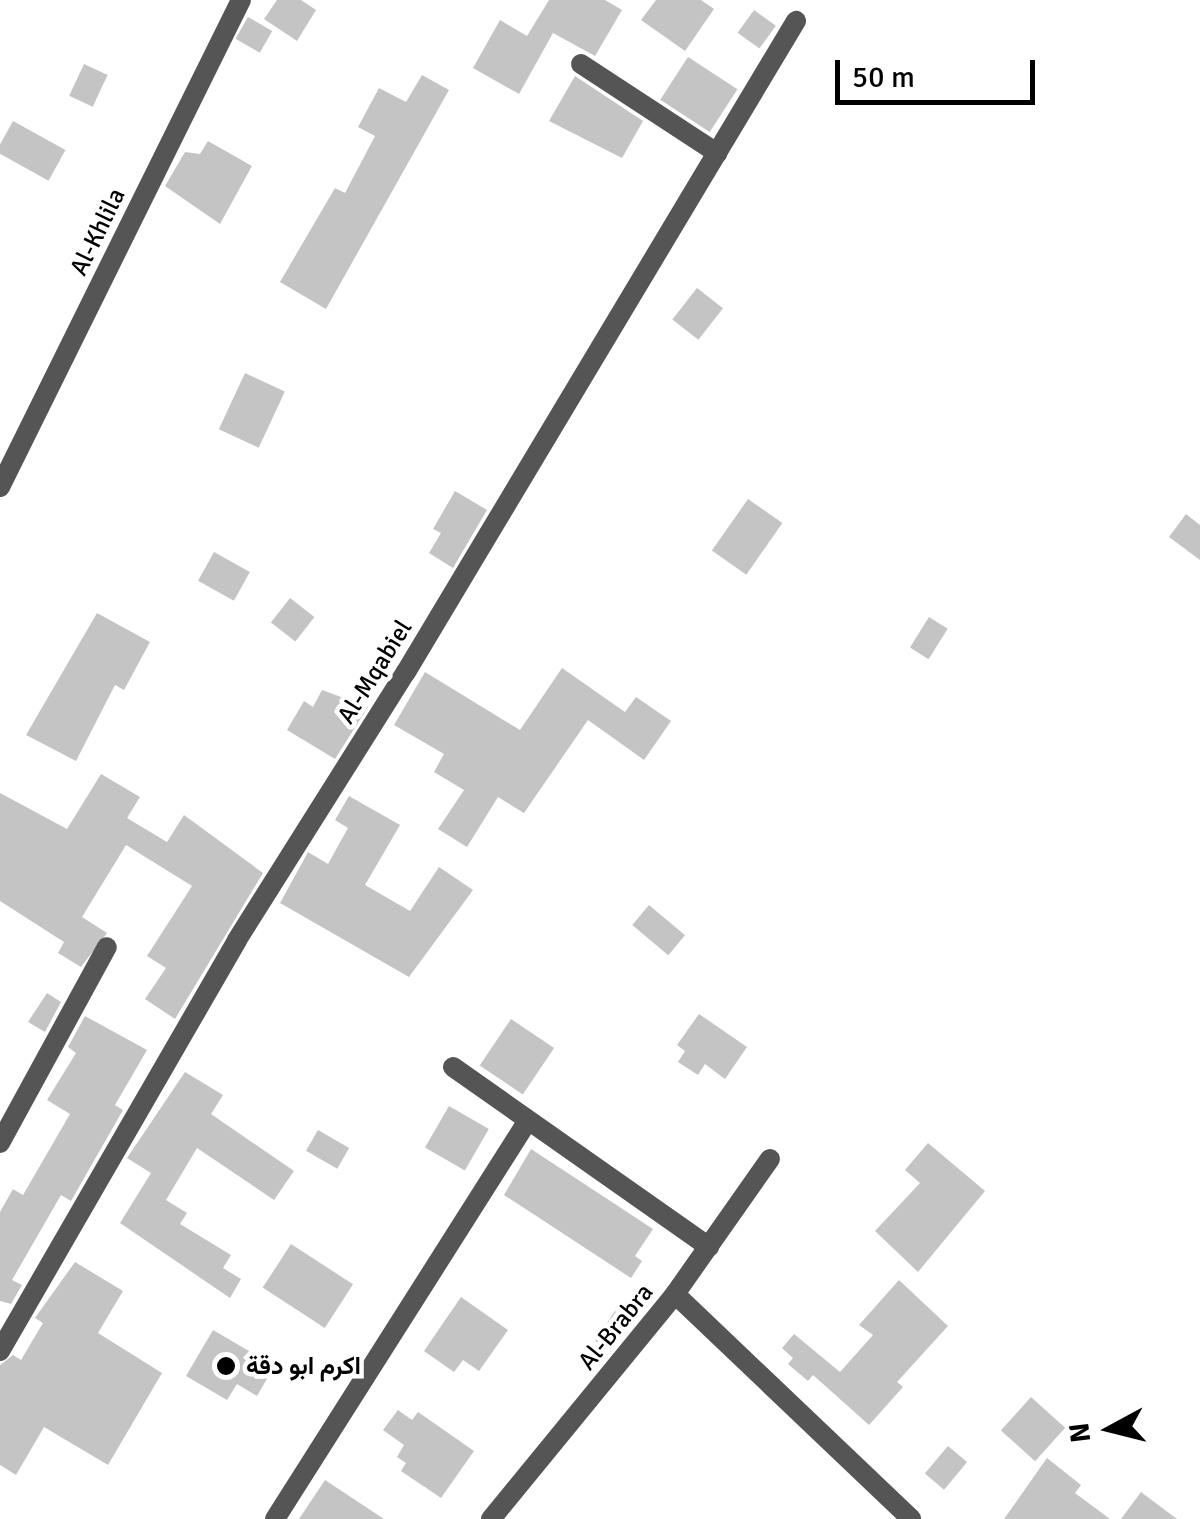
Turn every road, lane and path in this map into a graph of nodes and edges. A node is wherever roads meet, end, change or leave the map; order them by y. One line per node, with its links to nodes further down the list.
1 (240, 0): 5 (street, Al-Khlila)
2 (796, 21): 4 (street, Al-Mqabiel)
3 (582, 64): 4 (street)
4 (717, 153): 13 (street, Al-Mqabiel)
5 (0, 487)
6 (107, 947): 9 (street)
7 (454, 1067): 8 (street)
8 (528, 1121): 11 (street); 14 (street)
9 (0, 1143)
10 (770, 1159): 11 (street, Al-Brabra)
11 (709, 1247): 12 (street, Al-Brabra)
12 (675, 1294): 15 (street, Al-Brabra); 16 (street)
13 (0, 1352)
14 (275, 1519)
15 (491, 1519)
16 (911, 1519)

